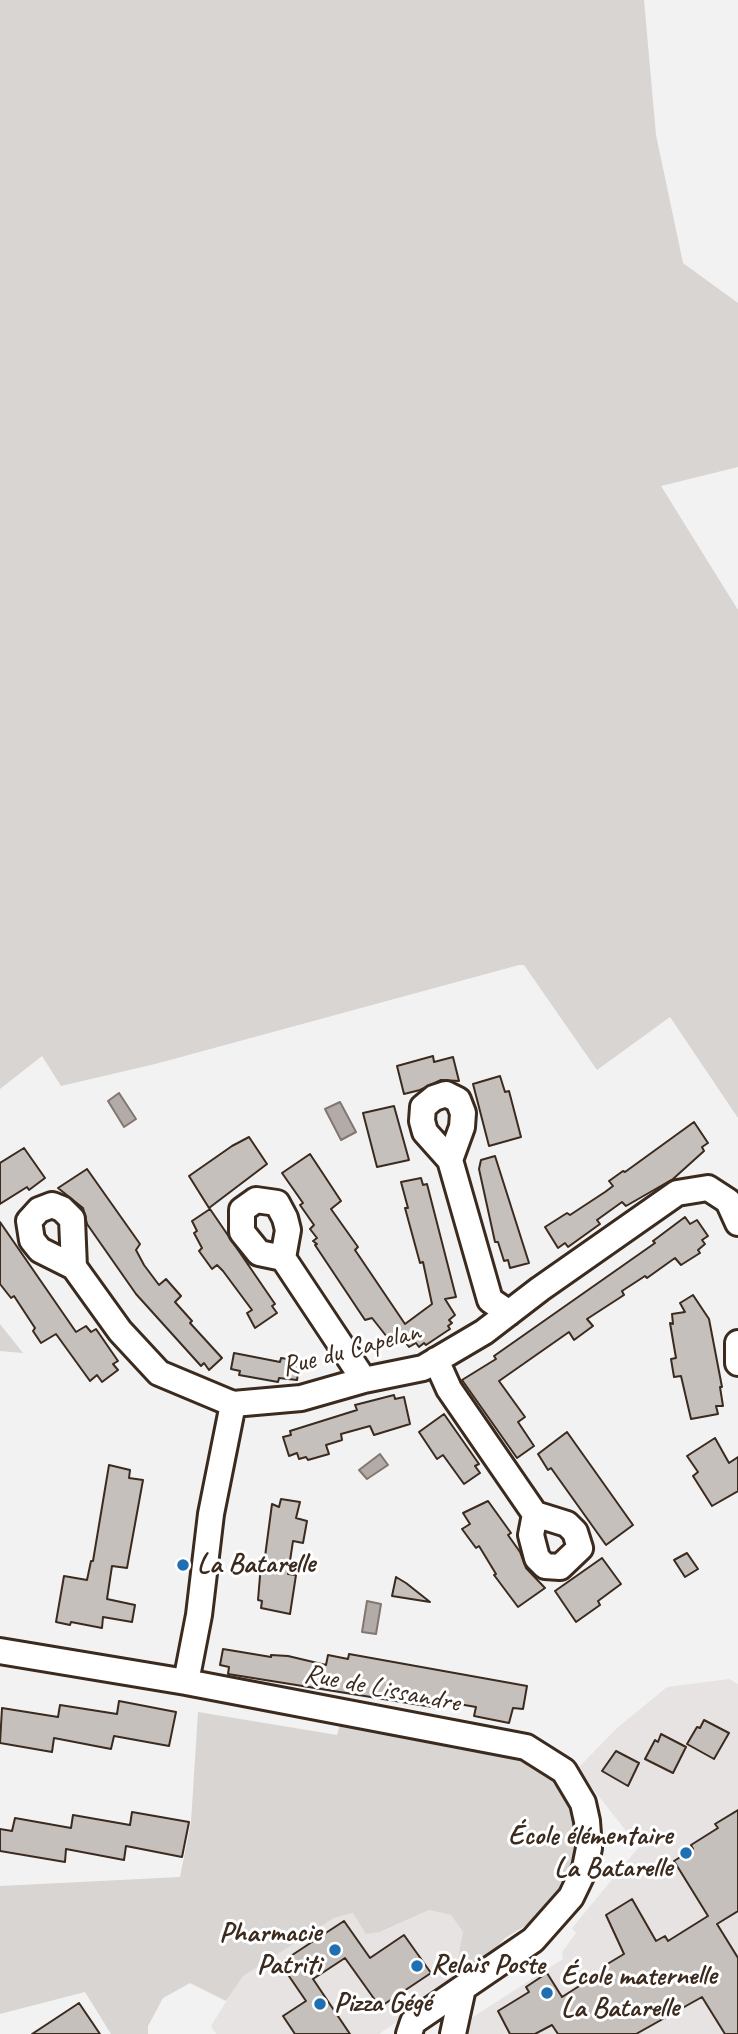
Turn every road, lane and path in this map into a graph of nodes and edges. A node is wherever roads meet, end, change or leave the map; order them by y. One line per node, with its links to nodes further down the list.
1 (450, 1160): 5 (street)
2 (733, 1212): 5 (street, Rue du Capelan)
3 (283, 1258): 9 (street)
4 (74, 1267): 10 (street, Rue du Capelan)
5 (509, 1313): 7 (street, Rue du Capelan)
6 (738, 1343): 8 (street)
7 (436, 1360): 9 (street, Rue du Capelan); 11 (street)
8 (738, 1363)
9 (364, 1380): 10 (street, Rue du Capelan)
10 (233, 1404): 13 (street)
11 (535, 1514)
12 (0, 1651): 13 (street, Rue de Lissandre)
13 (186, 1682): 14 (street, Rue de Lissandre)
14 (463, 1988): 15 (street, Rue de Lissandre); 16 (street, Rue de Lissandre)
15 (409, 2026): 16 (street, Rue de Lissandre)
16 (454, 2030)

